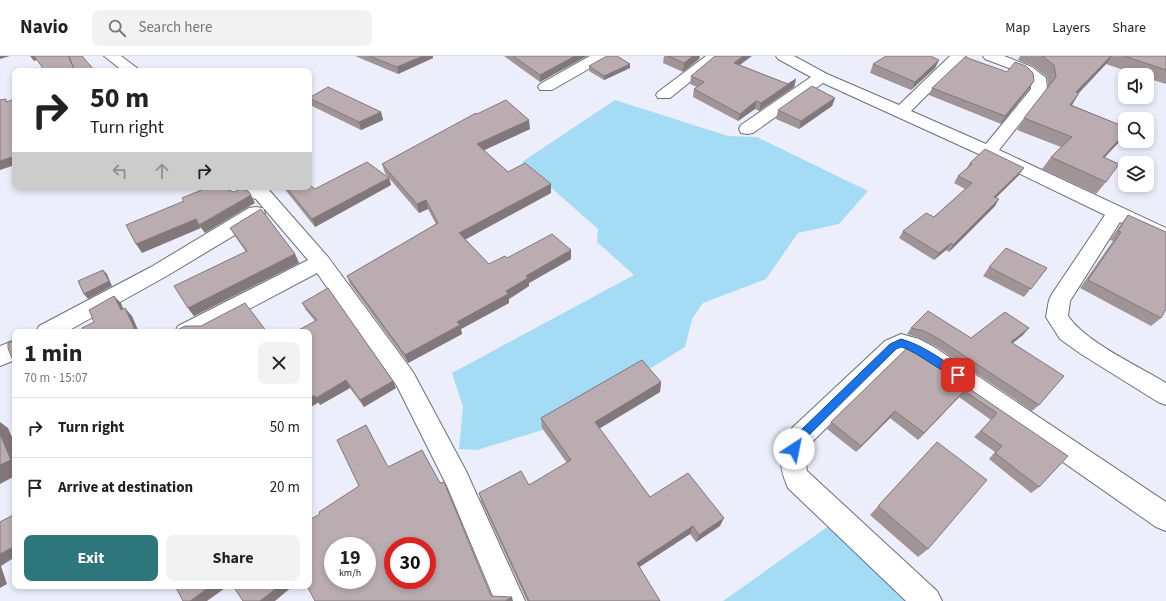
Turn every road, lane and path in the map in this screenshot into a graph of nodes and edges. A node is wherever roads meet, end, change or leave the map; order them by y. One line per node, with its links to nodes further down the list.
1 (111, 56): 7 (street)
2 (602, 56): 9 (street)
3 (716, 56): 10 (street)
4 (783, 56): 8 (street)
5 (959, 56): 11 (street)
6 (990, 56): 13 (street)
7 (129, 68)
8 (822, 76): 11 (street); 12 (street)
9 (546, 87)
10 (664, 94)
11 (900, 112): 13 (street)
12 (746, 129)
13 (989, 152): 16 (street)
14 (245, 190): 15 (street)
15 (271, 204): 18 (street); 19 (street)
16 (1116, 213): 17 (street); 23 (street)
17 (1166, 236)
18 (321, 262): 20 (street); 25 (street)
19 (53, 329)
20 (192, 329)
21 (12, 351): 22 (street)
22 (0, 357)
23 (1166, 395)
24 (1166, 518): 26 (street)
25 (510, 601)
26 (927, 601)

